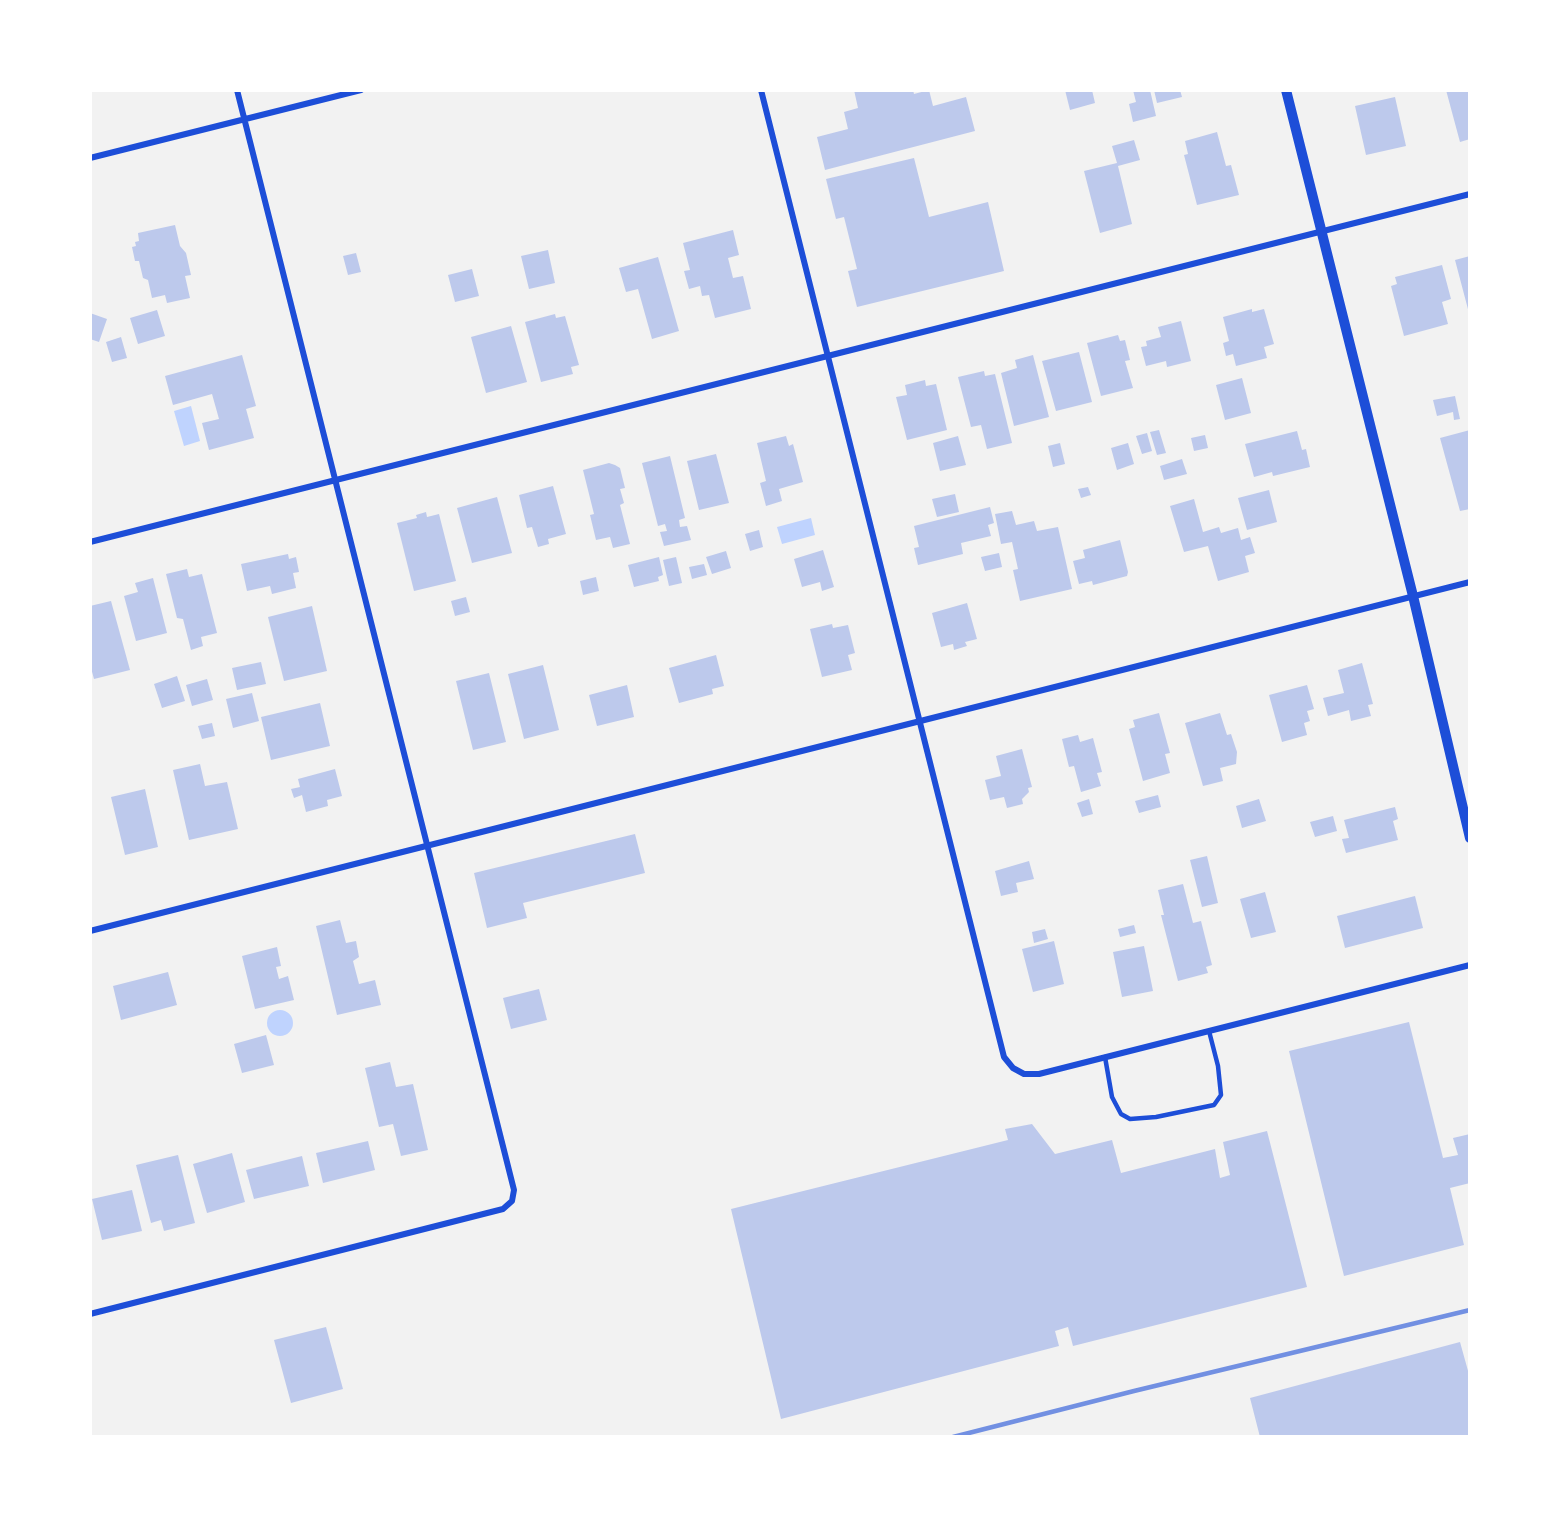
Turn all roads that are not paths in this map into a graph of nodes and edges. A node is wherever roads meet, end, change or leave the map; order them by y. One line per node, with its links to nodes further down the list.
1 (237, 90): 5 (street)
2 (361, 90): 5 (street)
3 (761, 90): 9 (street)
4 (1286, 90): 8 (street)
5 (244, 120): 6 (street); 10 (street)
6 (90, 158)
7 (1470, 194): 8 (street)
8 (1321, 232): 9 (street); 13 (street)
9 (829, 356): 10 (street); 14 (street)
10 (336, 480): 11 (street); 16 (street)
11 (90, 542)
12 (1470, 582): 13 (street)
13 (1413, 596): 14 (street); 15 (street)
14 (919, 721): 16 (street); 20 (street)
15 (1470, 838)
16 (427, 845): 17 (street); 21 (street)
17 (90, 930)
18 (1470, 965): 19 (street)
19 (1209, 1031): 20 (street); 20 (lane)
20 (1105, 1058)
21 (90, 1314)

